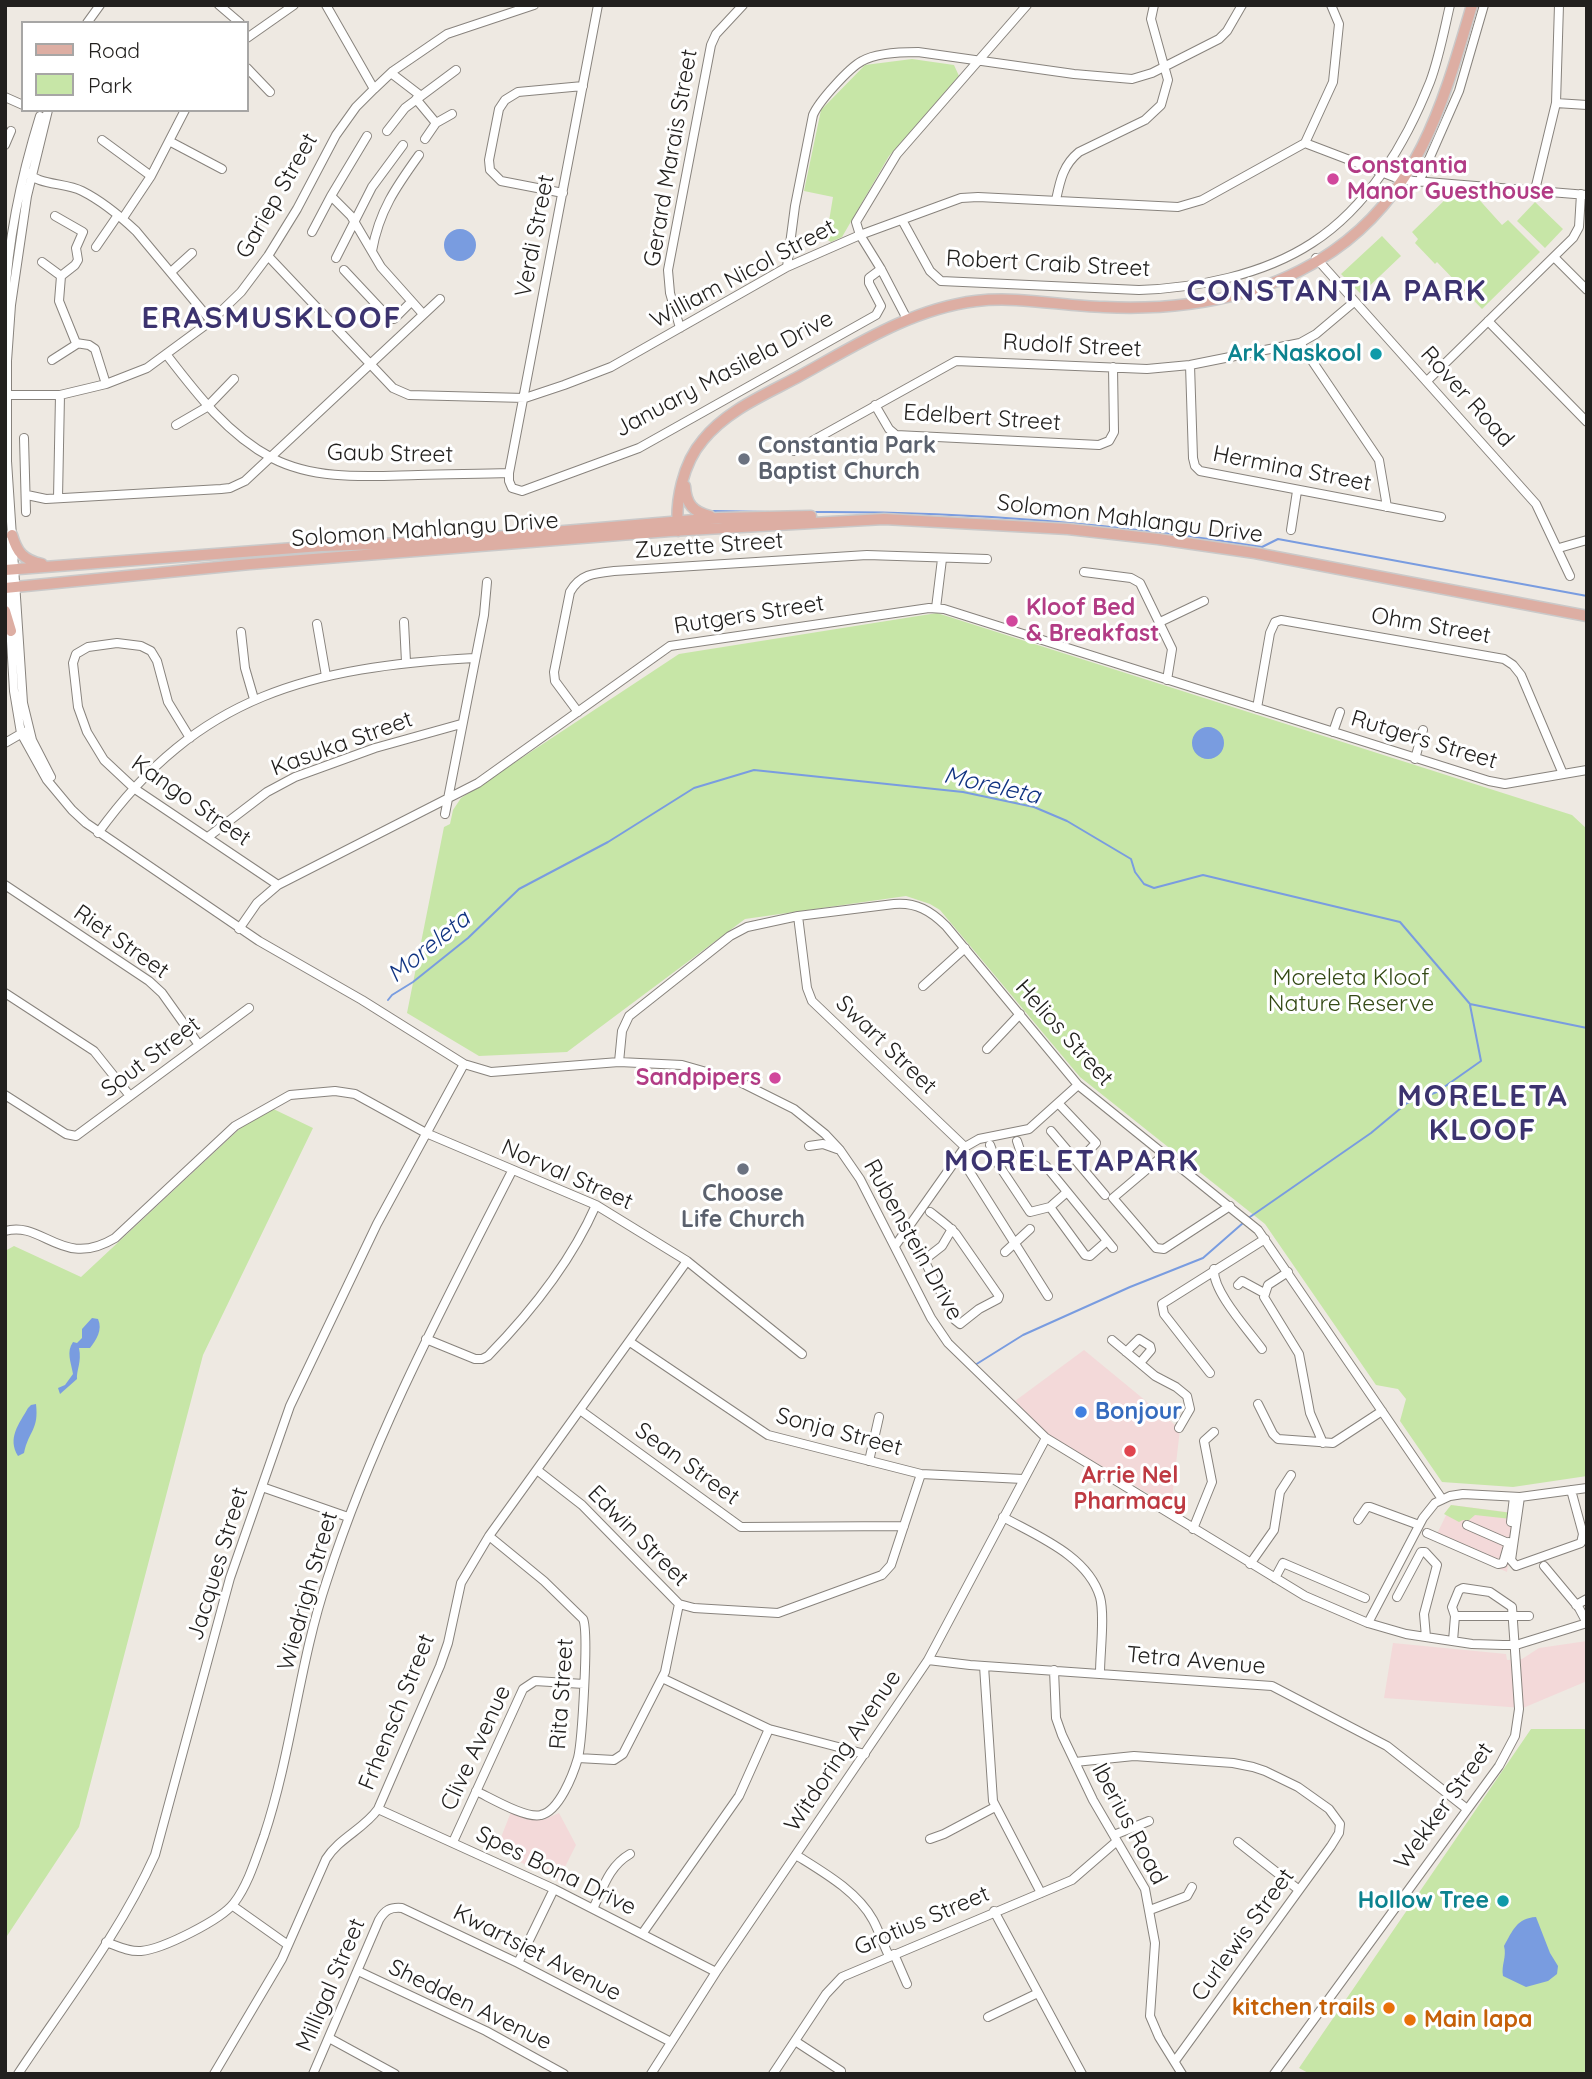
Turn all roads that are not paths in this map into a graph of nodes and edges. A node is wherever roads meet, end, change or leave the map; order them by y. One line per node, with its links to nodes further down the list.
1 (102, 5): 17 (street)
2 (219, 5): 18 (street)
3 (295, 5): 19 (street)
4 (326, 5): 26 (street)
5 (533, 5): 24 (street, Gariep Street)
6 (598, 5): 25 (street, Verdi Street)
7 (743, 5): 87 (street, Gerard Marais Street)
8 (1027, 5): 20 (street)
9 (1154, 5): 21 (street)
10 (1242, 5): 21 (street)
11 (1331, 5): 43 (street)
12 (1451, 5): 48 (street, Robert Craib Street)
13 (1466, 5): 51 (main road, January Masilela Drive)
14 (1472, 5): 51 (main road, January Masilela Drive)
15 (1485, 5): 52 (street)
16 (1559, 5): 30 (street)
17 (91, 21)
18 (238, 21)
19 (249, 33)
20 (979, 60): 21 (street); 64 (street); 73 (street)
21 (1164, 67): 57 (street)
22 (248, 69): 27 (street)
23 (456, 69): 29 (street)
24 (391, 73): 26 (street, Gariep Street); 29 (street)
25 (583, 86): 54 (street, Verdi Street); 54 (street)
26 (374, 89): 68 (street, Gariep Street)
27 (270, 92)
28 (5, 97): 31 (street)
29 (419, 98): 36 (street); 38 (street)
30 (1556, 103): 32 (street); 53 (street)
31 (21, 104)
32 (1587, 105)
33 (43, 112): 49 (street)
34 (184, 112): 42 (street)
35 (452, 114): 36 (street)
36 (436, 123): 40 (street)
37 (11, 131): 44 (street)
38 (387, 131)
39 (367, 136): 56 (street)
40 (425, 139)
41 (102, 140): 50 (street)
42 (169, 141): 47 (street); 50 (street)
43 (1305, 143): 48 (street); 57 (street, William Nicol Street)
44 (5, 145)
45 (403, 145): 61 (street)
46 (419, 155): 66 (street)
47 (222, 169)
48 (1382, 172): 51 (street); 60 (street, Robert Craib Street)
49 (28, 174): 59 (street); 65 (street); 65 (street)
50 (151, 176): 59 (street)
51 (1401, 179): 52 (street); 71 (main road, January Masilela Drive)
52 (1419, 182): 53 (street)
53 (1535, 190): 55 (street)
54 (563, 193): 101 (street, Verdi Street)
55 (1584, 194): 69 (street)
56 (331, 196): 61 (street); 63 (street)
57 (1056, 200): 60 (street, William Nicol Street)
58 (55, 216): 62 (street)
59 (120, 217): 62 (street); 76 (street)
60 (902, 220): 64 (street, William Nicol Street)
61 (354, 222): 66 (street); 70 (street)
62 (83, 232): 77 (street)
63 (312, 232)
64 (860, 235): 73 (street, William Nicol Street); 74 (street)
65 (12, 237): 80 (street); 88 (street)
66 (372, 251): 81 (street)
67 (192, 253): 76 (street)
68 (268, 256): 85 (street, Gariep Street); 93 (street, William Nicol Street)
69 (1554, 257): 78 (street); 86 (street)
70 (336, 258)
71 (1317, 259): 82 (street, Rover Road); 84 (main road, January Masilela Drive)
72 (42, 261): 77 (street)
73 (787, 267): 87 (street, William Nicol Street)
74 (881, 268): 84 (street); 112 (street, January Masilela Drive)
75 (344, 271): 81 (street)
76 (171, 272): 85 (street)
77 (61, 276): 90 (street)
78 (1587, 290)
79 (440, 299): 83 (street)
80 (5, 302)
81 (411, 302): 83 (street)
82 (1354, 302): 89 (street, Rudolf Street); 97 (street, Rover Road)
83 (423, 314): 93 (street)
84 (907, 319): 104 (main road, January Masilela Drive)
85 (211, 321): 91 (street, Gariep Street)
86 (1488, 321): 97 (street); 105 (street)
87 (680, 328): 101 (street, William Nicol Street)
88 (7, 340): 99 (street)
89 (1300, 343): 94 (street, Rudolf Street); 116 (street)
90 (77, 344): 92 (street); 98 (street)
91 (166, 354): 98 (street, Gariep Street); 103 (street, Gaub Street)
92 (52, 360)
93 (369, 364): 101 (street, William Nicol Street); 109 (street)
94 (1190, 365): 95 (street, Rudolf Street); 113 (street, Hermina Street)
95 (1113, 367): 102 (street, Rudolf Street); 102 (street, Edelbert Street)
96 (234, 379): 103 (street)
97 (1427, 381): 125 (street, Rover Road)
98 (106, 384): 100 (street, Gariep Street)
99 (6, 395): 100 (street, Gariep Street); 110 (street)
100 (60, 395): 115 (street)
101 (525, 398): 112 (street, Verdi Street)
102 (875, 405): 108 (street, Rudolf Street)
103 (207, 407): 106 (street); 109 (street, Gaub Street)
104 (735, 411): 111 (main road, January Masilela Drive); 121 (main road, January Masilela Drive)
105 (1587, 422)
106 (176, 425)
107 (24, 438): 114 (street)
108 (794, 451)
109 (271, 457): 112 (street, Gaub Street); 115 (street)
110 (6, 461): 123 (street)
111 (687, 470): 119 (main road); 121 (main road, January Masilela Drive)
112 (509, 473)
113 (1297, 491): 116 (street, Hermina Street); 122 (street)
114 (27, 495): 115 (street); 117 (street)
115 (58, 498)
116 (1387, 508): 118 (street, Hermina Street)
117 (26, 512)
118 (1441, 517)
119 (718, 518): 120 (main road, Solomon Mahlangu Drive); 121 (main road, Solomon Mahlangu Drive)
120 (849, 519): 121 (main road, Solomon Mahlangu Drive); 132 (main road, Solomon Mahlangu Drive)
121 (675, 526): 128 (main road, Solomon Mahlangu Drive); 134 (main road, Solomon Mahlangu Drive)
122 (1292, 530)
123 (8, 538): 128 (main road); 129 (street)
124 (1587, 540): 125 (street)
125 (1559, 548): 131 (street, Rover Road)
126 (942, 559): 127 (street, Zuzette Street); 136 (street); 151 (street, Zuzette Street)
127 (987, 559)
128 (67, 567): 129 (main road, Solomon Mahlangu Drive)
129 (9, 570): 134 (street)
130 (1084, 572): 141 (street)
131 (1570, 576)
132 (1405, 581): 137 (main road, Solomon Mahlangu Drive); 139 (main road, Solomon Mahlangu Drive)
133 (486, 582): 145 (street)
134 (10, 588): 143 (street, Rubenstein Drive); 155 (street, Rubenstein Drive)
135 (1204, 601): 141 (street)
136 (936, 608): 148 (street, Rutgers Street); 151 (street, Rutgers Street)
137 (1587, 610)
138 (5, 611): 143 (main road)
139 (1587, 616)
140 (404, 622): 146 (street)
141 (1160, 622): 148 (street)
142 (317, 624): 147 (street)
143 (11, 631): 155 (street, Rubenstein Drive)
144 (241, 632): 149 (street)
145 (474, 658): 146 (street); 153 (street)
146 (406, 662): 147 (street)
147 (326, 676): 149 (street)
148 (1167, 680): 150 (street, Rutgers Street)
149 (254, 699): 157 (street)
150 (1257, 708): 156 (street, Rutgers Street); 161 (street, Ohm Street)
151 (578, 712): 163 (street, Rutgers Street)
152 (1339, 712): 156 (street, Rutgers Street)
153 (461, 724): 163 (street); 166 (street, Kasuka Street)
154 (1423, 730): 159 (street)
155 (25, 731): 158 (street); 165 (street, Rubenstein Drive)
156 (1333, 732): 159 (street, Rutgers Street)
157 (190, 738): 162 (street); 162 (street, Kango Street)
158 (5, 743)
159 (1415, 759): 161 (street, Rutgers Street)
160 (1587, 770): 161 (street, Rutgers Street)
161 (1563, 774)
162 (135, 789): 165 (street); 166 (street, Kango Street)
163 (449, 800): 164 (street); 167 (street, Rutgers Street)
164 (445, 814)
165 (99, 831): 170 (street, Rubenstein Drive)
166 (208, 837): 167 (street, Kango Street)
167 (278, 885): 170 (street, Rutgers Street)
168 (5, 886): 176 (street, Riet Street)
169 (798, 916): 171 (street, Helios Street); 178 (street, Helios Street); 189 (street, Swart Street)
170 (239, 929): 179 (street, Rubenstein Drive)
171 (965, 948): 172 (street); 175 (street, Helios Street)
172 (923, 986)
173 (5, 993): 182 (street)
174 (249, 1008): 176 (street, Sout Street)
175 (1020, 1014): 177 (street); 180 (street, Helios Street)
176 (199, 1045): 182 (street, Sout Street)
177 (987, 1049)
178 (619, 1062): 179 (street, Rubenstein Drive); 184 (street, Rubenstein Drive)
179 (464, 1064): 186 (street, Jacques Street)
180 (1078, 1085): 183 (street); 191 (street, Helios Street)
181 (5, 1095): 182 (street, Sout Street)
182 (130, 1096)
183 (1058, 1103): 189 (street); 192 (street)
184 (811, 1121): 190 (street, Rubenstein Drive); 190 (street)
185 (1051, 1131): 192 (street)
186 (426, 1133): 194 (street, Norval Street); 203 (street, Norval Street); 235 (street, Jacques Street)
187 (1017, 1141): 195 (street)
188 (990, 1144): 199 (street)
189 (965, 1147): 206 (street)
190 (840, 1150): 206 (street, Rubenstein Drive)
191 (1165, 1154): 198 (street, Helios Street); 198 (street)
192 (1078, 1163): 196 (street)
193 (966, 1166): 205 (street)
194 (512, 1171): 197 (street, Norval Street); 214 (street, Wiedrigh Street)
195 (1067, 1192): 199 (street); 199 (street)
196 (1105, 1195)
197 (596, 1205): 208 (street, Norval Street); 214 (street)
198 (1230, 1206): 204 (street, Helios Street)
199 (1050, 1207)
200 (930, 1212): 201 (street)
201 (952, 1228): 201 (street)
202 (1030, 1229): 205 (street)
203 (5, 1231)
204 (1265, 1239): 209 (street); 210 (street, Helios Street)
205 (1015, 1243): 207 (street); 213 (street)
206 (895, 1246): 228 (street, Rubenstein Drive)
207 (1005, 1252)
208 (687, 1261): 216 (street, Frhensch Street); 219 (street, Norval Street)
209 (1214, 1269): 217 (street); 221 (street)
210 (1288, 1272): 212 (street); 224 (street, Helios Street)
211 (1238, 1285): 212 (street)
212 (1264, 1293): 229 (street)
213 (1048, 1296)
214 (426, 1339): 240 (street, Wiedrigh Street)
215 (1112, 1340): 218 (street)
216 (630, 1342): 223 (street, Frhensch Street); 230 (street, Sonja Street)
217 (1262, 1349)
218 (1126, 1352): 220 (street); 220 (street)
219 (802, 1354)
220 (1140, 1363): 226 (street)
221 (1210, 1373)
222 (1258, 1404): 229 (street)
223 (580, 1410): 231 (street, Frhensch Street); 245 (street, Sean Street)
224 (1382, 1410): 229 (street); 239 (street, Helios Street)
225 (879, 1417): 230 (street)
226 (1179, 1429)
227 (1214, 1432): 246 (street)
228 (1046, 1438): 234 (street, Witdoring Avenue); 246 (street, Rubenstein Drive)
229 (1323, 1444)
230 (869, 1461): 232 (street, Sonja Street)
231 (537, 1470): 248 (street, Frhensch Street); 256 (street, Edwin Street)
232 (921, 1474): 234 (street, Sonja Street); 245 (street)
233 (1292, 1475): 250 (street)
234 (1023, 1479): 241 (street, Witdoring Avenue)
235 (262, 1487): 240 (street); 297 (street, Jacques Street)
236 (1587, 1488): 237 (street)
237 (1571, 1490): 238 (street); 238 (street)
238 (1517, 1497): 239 (street); 249 (street)
239 (1442, 1499): 243 (street)
240 (348, 1517): 291 (street, Wiedrigh Street)
241 (1003, 1517): 266 (street, Witdoring Avenue); 269 (street)
242 (1357, 1520): 243 (street)
243 (1419, 1525): 261 (street)
244 (1467, 1525): 249 (street)
245 (904, 1526): 256 (street)
246 (1193, 1529): 250 (street, Rubenstein Drive)
247 (1427, 1533): 249 (street)
248 (489, 1536): 271 (street, Rita Street); 278 (street, Frhensch Street)
249 (1508, 1543)
250 (1250, 1564): 252 (street, Rubenstein Drive)
251 (1544, 1566): 257 (street)
252 (1275, 1578): 254 (street); 261 (street, Rubenstein Drive)
253 (1397, 1597): 263 (street)
254 (1365, 1598)
255 (1587, 1600): 257 (street)
256 (679, 1604): 270 (street, Edwin Street)
257 (1576, 1605): 262 (street)
258 (1455, 1616): 259 (street); 259 (street); 264 (street)
259 (1513, 1616): 260 (street); 265 (street, Wekker Street)
260 (1529, 1616)
261 (1368, 1623): 263 (street, Rubenstein Drive)
262 (1587, 1623): 265 (street, Rubenstein Drive)
263 (1426, 1637): 264 (street, Rubenstein Drive)
264 (1453, 1641): 265 (street, Rubenstein Drive)
265 (1516, 1645): 279 (street, Wekker Street)
266 (928, 1660): 267 (street, Tetra Avenue); 273 (street, Witdoring Avenue)
267 (984, 1665): 268 (street, Tetra Avenue); 277 (street)
268 (1054, 1670): 269 (street, Tetra Avenue); 275 (street, Iberius Road)
269 (1100, 1673): 279 (street, Tetra Avenue)
270 (662, 1678): 272 (street); 274 (street, Edwin Street)
271 (584, 1685): 274 (street, Rita Street); 276 (street, Clive Avenue)
272 (769, 1729): 273 (street); 296 (street)
273 (865, 1754): 286 (street, Witdoring Avenue)
274 (578, 1758): 276 (street, Rita Street)
275 (1075, 1762): 281 (street, Iberius Road); 289 (street, Curlewis Street)
276 (476, 1791): 283 (street, Clive Avenue)
277 (995, 1807): 282 (street); 290 (street)
278 (377, 1809): 283 (street, Spes Bona Drive); 298 (street, Frhensch Street)
279 (1467, 1809): 320 (street, Wekker Street)
280 (1149, 1821): 281 (street, Grotius Street)
281 (1116, 1838): 290 (street, Grotius Street); 293 (street, Iberius Road)
282 (930, 1839)
283 (453, 1842): 288 (street, Spes Bona Drive)
284 (1238, 1842): 289 (street)
285 (631, 1854): 292 (street)
286 (796, 1855): 299 (street); 302 (street, Witdoring Avenue)
287 (1192, 1887): 293 (street)
288 (554, 1889): 292 (street, Spes Bona Drive); 300 (street)
289 (1298, 1890): 309 (street, Curlewis Street)
290 (1041, 1892): 295 (street, Grotius Street)
291 (233, 1906): 297 (street, Wiedrigh Street); 298 (street)
292 (593, 1909): 296 (street, Spes Bona Drive)
293 (1150, 1910): 309 (street, Iberius Road)
294 (385, 1911): 300 (street, Kwartsiet Avenue); 301 (street, Milligal Street)
295 (994, 1911): 299 (street, Grotius Street); 304 (street)
296 (642, 1934): 302 (street, Spes Bona Drive)
297 (106, 1942): 312 (street, Jacques Street)
298 (288, 1945): 313 (street, Frhensch Street)
299 (891, 1955): 303 (street); 308 (street, Grotius Street)
300 (518, 1963): 307 (street, Kwartsiet Avenue)
301 (358, 1971): 306 (street, Milligal Street); 316 (street, Shedden Avenue)
302 (716, 1972): 307 (street, Witdoring Avenue)
303 (907, 1984)
304 (1038, 1993): 305 (street); 311 (street)
305 (988, 2017)
306 (329, 2038): 314 (street, Milligal Street); 315 (street)
307 (671, 2042): 317 (street, Witdoring Avenue)
308 (794, 2043): 310 (street); 318 (street, Grotius Street)
309 (1175, 2061): 319 (street, Iberius Road)
310 (838, 2072)
311 (1080, 2073)
312 (18, 2074)
313 (214, 2074)
314 (313, 2074)
315 (395, 2074)
316 (564, 2074)
317 (651, 2074)
318 (773, 2074)
319 (1182, 2074)
320 (1273, 2074)

